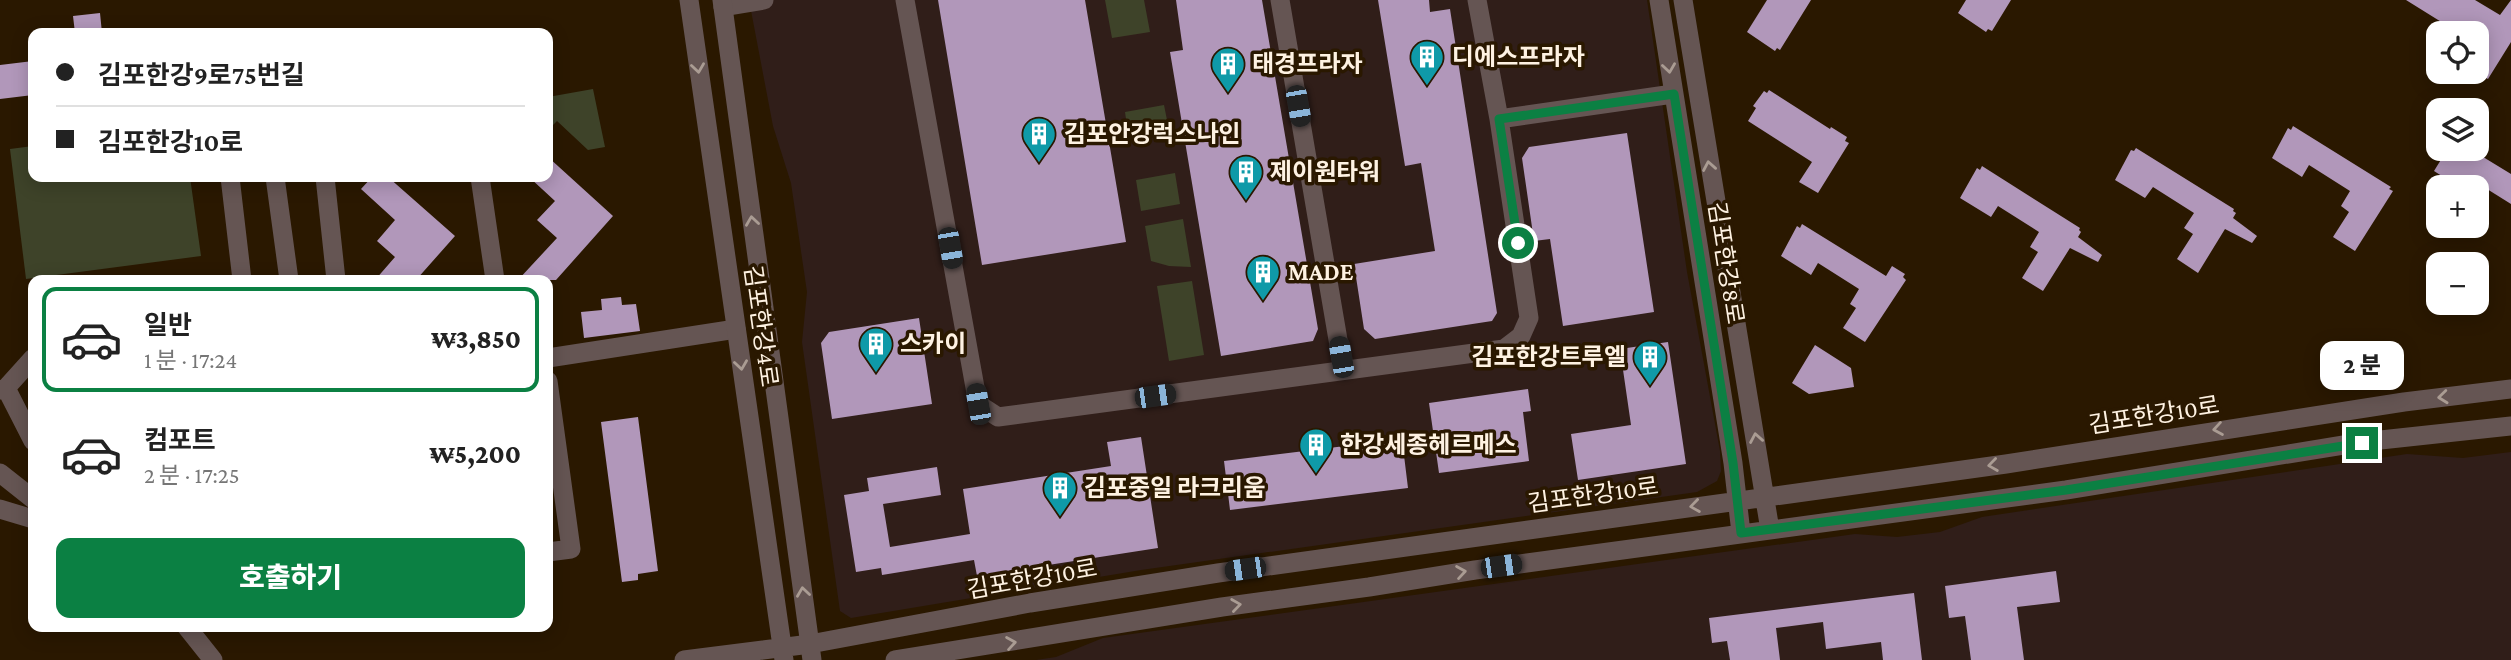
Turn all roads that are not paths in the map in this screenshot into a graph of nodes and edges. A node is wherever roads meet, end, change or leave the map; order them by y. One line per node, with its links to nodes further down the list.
1 (689, 0): 19 (street, 김포한강4로, one-way to 19)
2 (764, 0): 8 (street)
3 (905, 0): 22 (street)
4 (1280, 0): 22 (street)
5 (1478, 0): 10 (street)
6 (1659, 0): 9 (street, 김포한강8로, one-way to 9)
7 (1682, 0): 30 (street, 김포한강8로, one-way to 7)
8 (723, 3): 38 (street, 김포한강4로, one-way to 8)
9 (1674, 94): 10 (street); 31 (street, 김포한강8로)
10 (1499, 119): 22 (street)
11 (231, 182): 15 (street)
12 (276, 182): 16 (street)
13 (325, 182): 17 (street)
14 (481, 182): 18 (street)
15 (241, 275)
16 (288, 275)
17 (335, 275)
18 (494, 275)
19 (736, 328): 20 (street); 39 (street, 김포한강4로, one-way to 39)
20 (553, 357)
21 (28, 363): 23 (street)
22 (1343, 369)
23 (3, 389): 26 (street)
24 (2511, 390): 30 (street, 김포한강10로, one-way to 30)
25 (2511, 426): 34 (street)
26 (28, 432)
27 (553, 447): 36 (street)
28 (0, 473): 29 (street)
29 (28, 495)
30 (1765, 496): 31 (street, 김포한강10로); 34 (street, 김포한강8로)
31 (1738, 500): 35 (street, 김포한강8로); 38 (street, 김포한강10로, one-way to 38)
32 (0, 509): 33 (street)
33 (28, 517)
34 (1770, 530): 35 (street)
35 (1741, 533): 42 (street, one-way to 35)
36 (553, 551)
37 (191, 632): 40 (street)
38 (811, 652): 39 (street, 김포한강10로)
39 (783, 653): 41 (street, 김포한강10로)
40 (213, 660)
41 (684, 660)
42 (895, 660)

